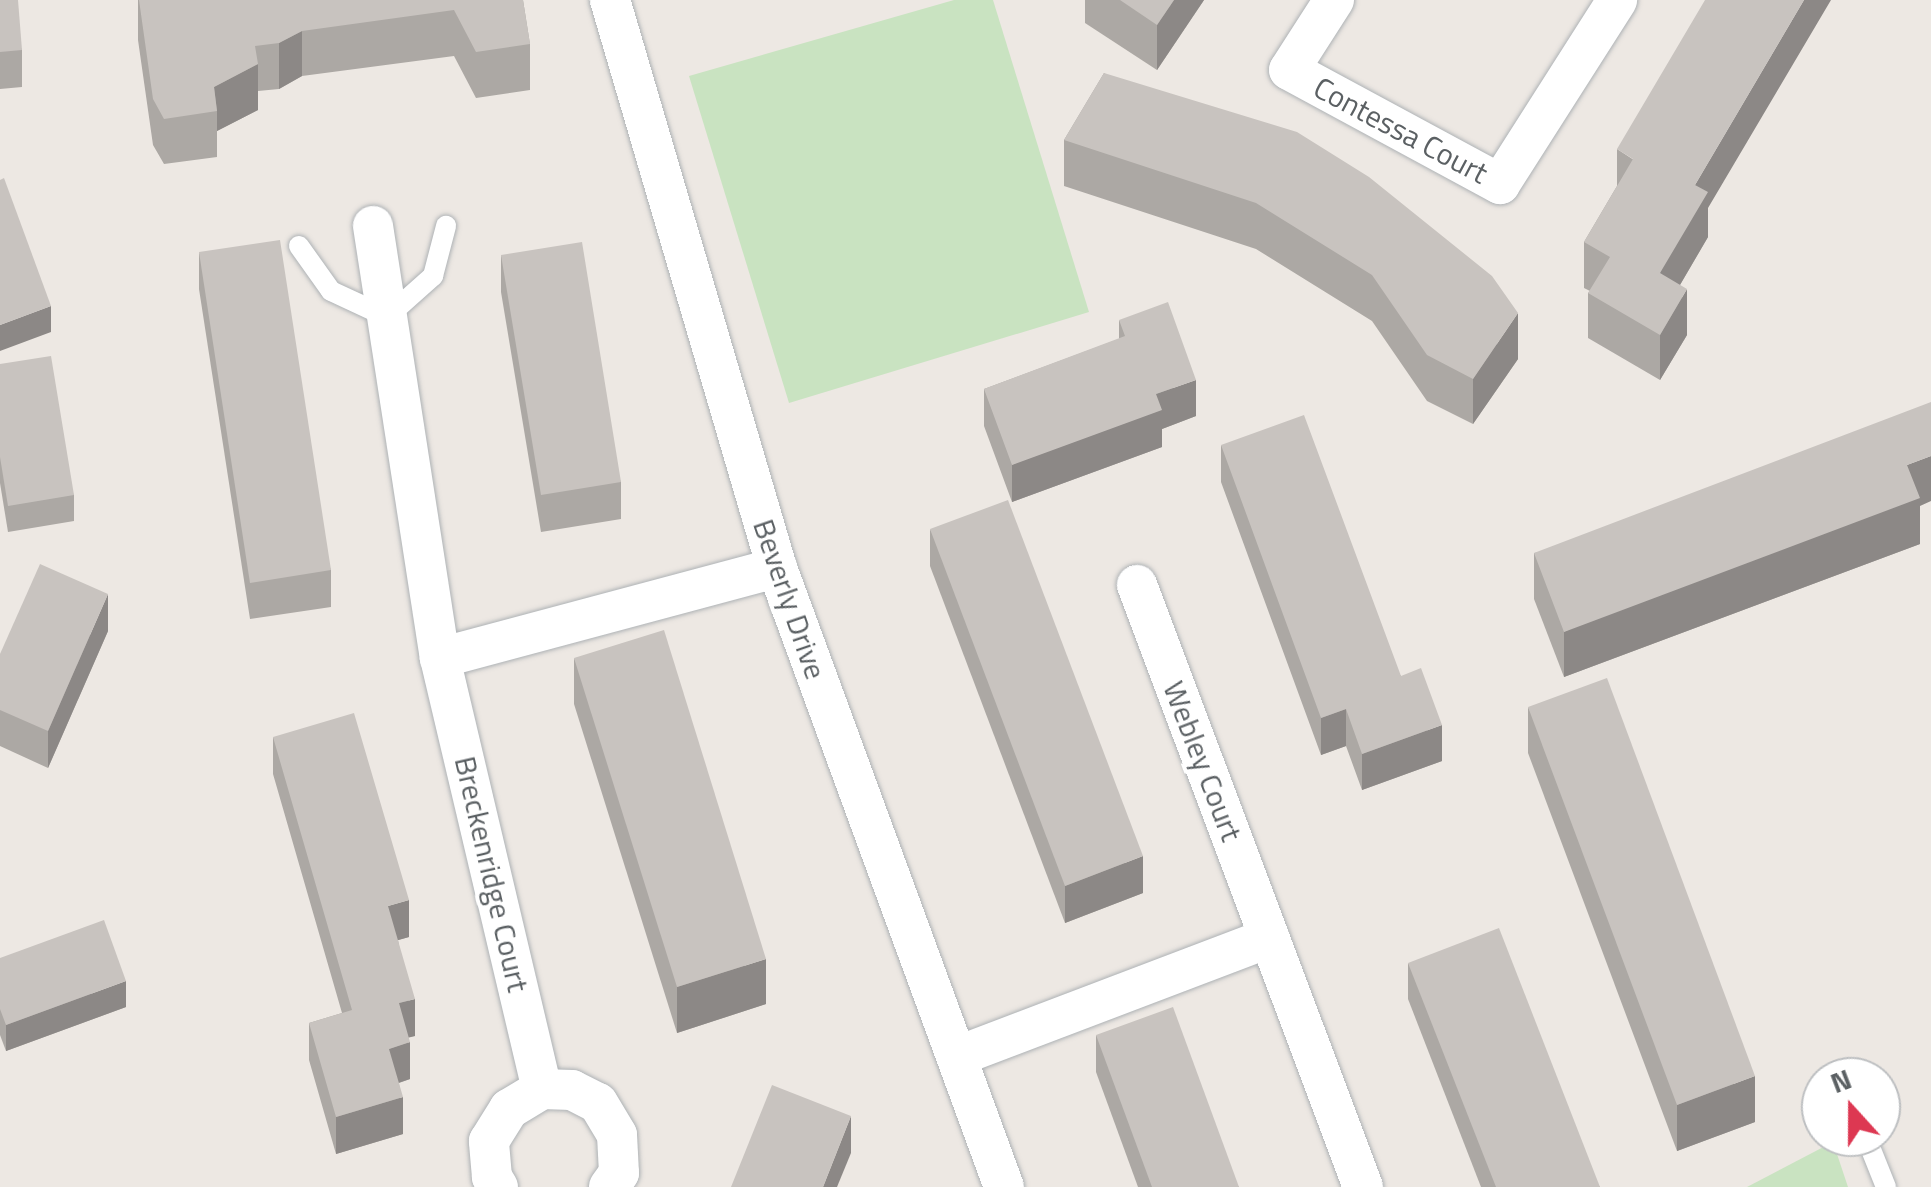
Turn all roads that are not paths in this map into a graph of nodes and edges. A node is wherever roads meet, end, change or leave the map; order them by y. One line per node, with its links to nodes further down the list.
1 (610, 0): 8 (street, Beverly Drive)
2 (1334, 0): 3 (street, Contessa Court)
3 (1616, 0)
4 (373, 226): 7 (street, Breckenridge Court)
5 (446, 226): 7 (lane)
6 (299, 246): 7 (lane)
7 (387, 316): 10 (street, Breckenridge Court)
8 (776, 568): 10 (street); 12 (street, Beverly Drive)
9 (1138, 585): 11 (street, Webley Court)
10 (440, 658): 13 (street, Breckenridge Court)
11 (1270, 938): 12 (street); 18 (street, Webley Court)
12 (958, 1056): 17 (street, Beverly Drive)
13 (542, 1090): 15 (street); 16 (street)
14 (1874, 1157): 19 (lane)
15 (498, 1187)
16 (609, 1187)
17 (1004, 1187)
18 (1364, 1187)
19 (1886, 1187)

